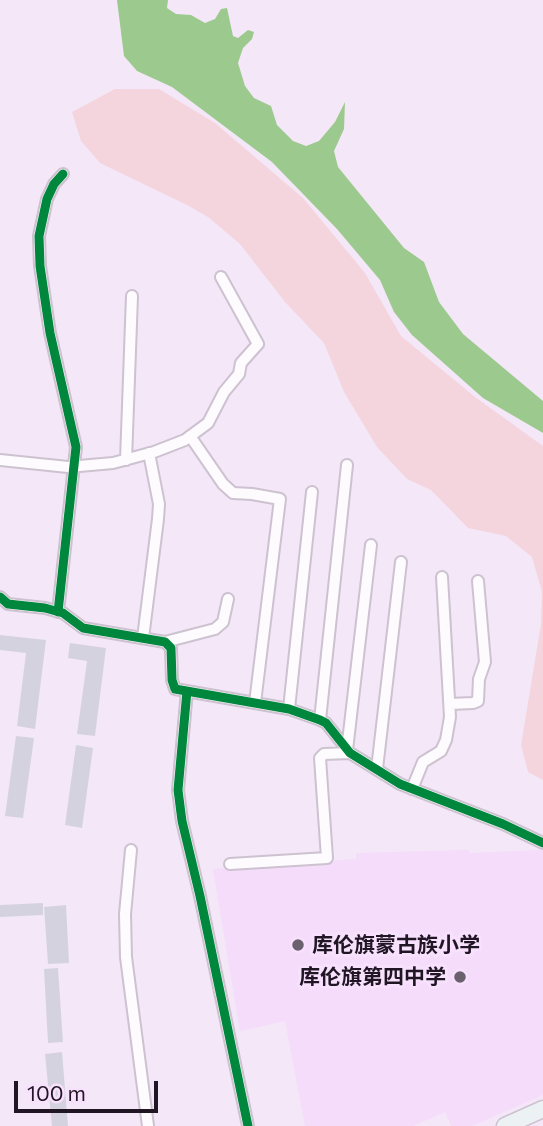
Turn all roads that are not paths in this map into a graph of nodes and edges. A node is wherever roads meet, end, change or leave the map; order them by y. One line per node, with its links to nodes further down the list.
1 (63, 174): 9 (street)
2 (220, 277): 4 (street)
3 (132, 296): 7 (street)
4 (190, 436): 5 (street); 21 (street)
5 (149, 453): 7 (street); 18 (street)
6 (0, 460): 9 (street)
7 (125, 460): 9 (street)
8 (347, 465): 24 (street)
9 (74, 466): 17 (street)
10 (312, 492): 23 (street)
11 (371, 545): 25 (street)
12 (401, 562): 26 (street)
13 (442, 577): 22 (street)
14 (478, 581): 22 (street)
15 (0, 597): 17 (street)
16 (228, 599): 19 (street)
17 (58, 612): 18 (street)
18 (143, 638): 19 (street)
19 (165, 642): 20 (street)
20 (187, 691): 21 (street); 33 (street)
21 (255, 703): 23 (street)
22 (450, 704): 27 (street)
23 (289, 709): 24 (street)
24 (320, 720): 25 (street)
25 (348, 751): 26 (street); 30 (street)
26 (377, 769): 27 (street)
27 (412, 789): 28 (street)
28 (543, 843)
29 (131, 850): 32 (street)
30 (230, 864)
31 (543, 1109): 34 (main road)
32 (148, 1126)
33 (248, 1126)
34 (505, 1126)

